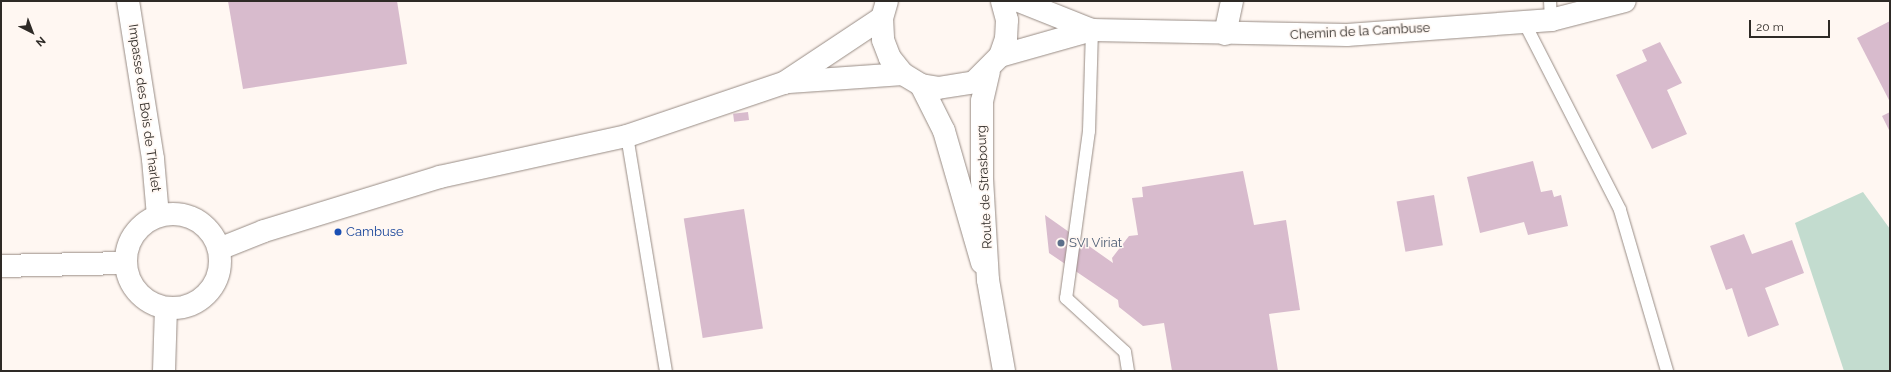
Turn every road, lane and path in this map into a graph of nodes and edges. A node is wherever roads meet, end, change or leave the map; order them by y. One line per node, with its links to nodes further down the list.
1 (128, 1): 15 (street, Impasse des Bois de Tharlet)
2 (1002, 1): 11 (street, Route de Strasbourg)
3 (1019, 1): 9 (street, Chemin de la Cambuse)
4 (1232, 1): 10 (street)
5 (1625, 1): 7 (street, Chemin de la Cambuse)
6 (885, 10): 12 (street, Route de Strasbourg); 13 (street)
7 (1551, 10): 8 (street, Chemin de la Cambuse)
8 (1524, 22): 10 (street, Chemin de la Cambuse); 25 (lane)
9 (1092, 30): 10 (street, Chemin de la Cambuse); 11 (street, Chemin de la Cambuse); 24 (lane)
10 (1225, 34)
11 (994, 64): 12 (street, Chemin de la Cambuse); 19 (street, Route de Strasbourg)
12 (912, 79): 13 (street, Chemin de la Cambuse); 19 (street, Route de Strasbourg)
13 (784, 83): 14 (street)
14 (627, 136): 16 (street); 22 (lane)
15 (158, 216): 16 (street); 17 (street)
16 (219, 249): 20 (street)
17 (126, 263): 18 (street); 20 (street)
18 (1, 266)
19 (988, 280): 23 (street, Route de Strasbourg)
20 (166, 308): 21 (street)
21 (164, 371)
22 (666, 371)
23 (1004, 371)
24 (1128, 371)
25 (1667, 371)

